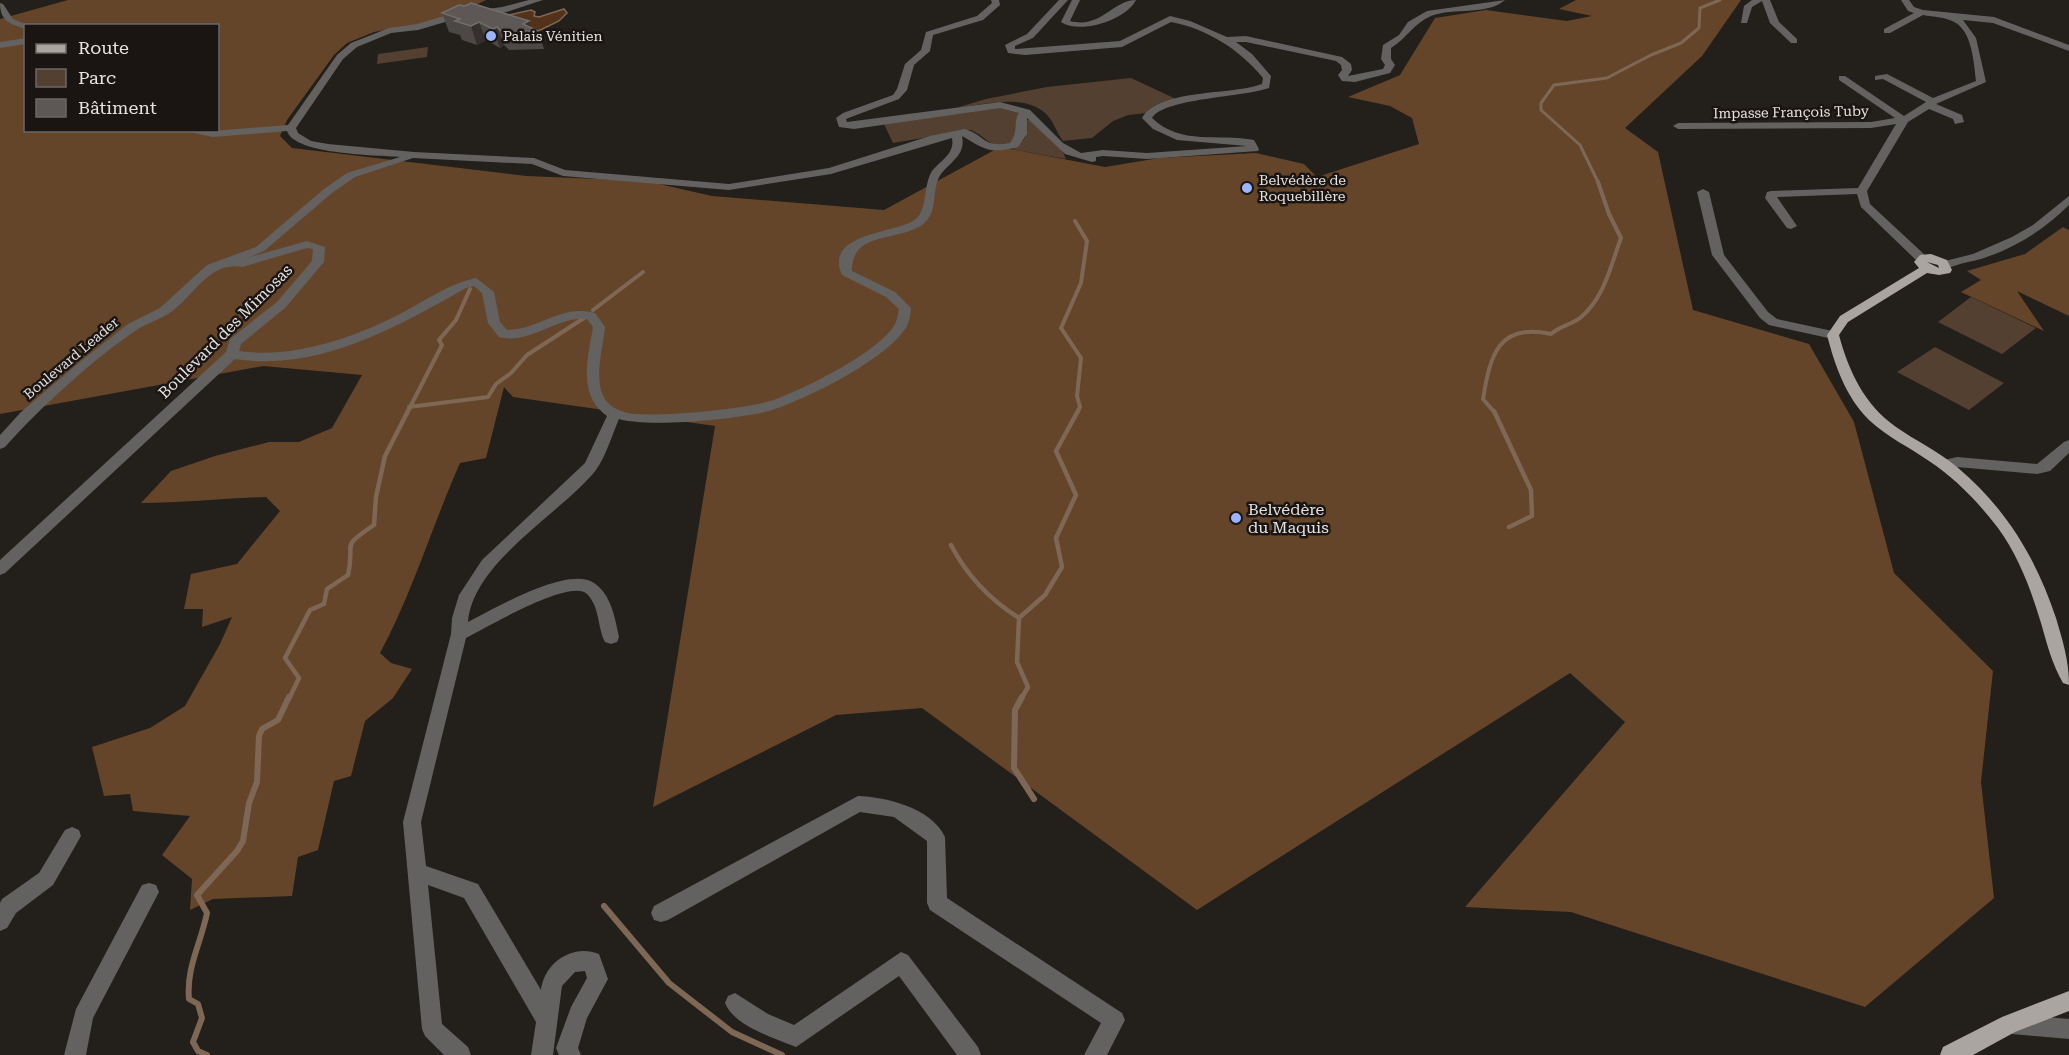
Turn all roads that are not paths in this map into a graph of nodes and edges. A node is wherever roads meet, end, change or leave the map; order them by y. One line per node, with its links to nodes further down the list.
1 (539, 0): 30 (street)
2 (995, 0): 26 (street)
3 (1064, 0): 21 (street)
4 (1076, 0): 5 (street)
5 (1132, 0)
6 (1501, 0): 16 (street)
7 (1758, 0): 12 (street)
8 (1766, 0): 18 (street)
9 (1905, 0): 11 (street)
10 (0, 6): 14 (street)
11 (1920, 13): 13 (street); 15 (street)
12 (1744, 21)
13 (1967, 22): 20 (street); 25 (street)
14 (24, 25)
15 (1887, 31)
16 (1226, 40): 21 (street); 26 (street)
17 (24, 41): 19 (street)
18 (1794, 41)
19 (0, 45)
20 (2067, 46)
21 (1025, 52): 22 (street)
22 (1038, 56)
23 (1842, 78): 27 (street)
24 (1878, 78): 25 (street)
25 (1931, 103): 27 (street); 28 (street)
26 (1026, 112): 32 (street)
27 (1904, 120): 29 (street, Impasse François Tuby); 34 (street)
28 (1973, 123)
29 (1678, 126)
30 (291, 128): 31 (street); 33 (street)
31 (199, 132)
32 (957, 134): 33 (street); 43 (street)
33 (414, 155): 38 (street, Boulevard Leader)
34 (1862, 191): 37 (street); 39 (street)
35 (1703, 192): 41 (street)
36 (2069, 199): 40 (street)
37 (1791, 226)
38 (232, 261): 42 (street, Boulevard des Mimosas); 44 (street, Boulevard Leader)
39 (1924, 263): 40 (main road); 41 (main road)
40 (1946, 265)
41 (1833, 335): 46 (main road)
42 (232, 354): 43 (street); 47 (street, Boulevard des Mimosas)
43 (614, 415): 48 (street)
44 (0, 444)
45 (2069, 445): 46 (street)
46 (1945, 465): 50 (main road)
47 (0, 569)
48 (459, 634): 49 (street); 52 (street)
49 (611, 638)
50 (2069, 678)
51 (72, 836): 55 (street)
52 (417, 872): 60 (street); 64 (street)
53 (149, 892): 63 (street)
54 (662, 914): 68 (street)
55 (0, 921)
56 (2069, 1001): 58 (main road)
57 (735, 1003): 67 (street)
58 (2043, 1012): 59 (main road); 61 (main road)
59 (2069, 1012)
60 (546, 1019): 65 (street); 66 (street)
61 (2009, 1024): 62 (street); 69 (main road)
62 (2069, 1029)
63 (75, 1055)
64 (460, 1055)
65 (542, 1055)
66 (570, 1055)
67 (970, 1055)
68 (1095, 1055)
69 (1951, 1055)

